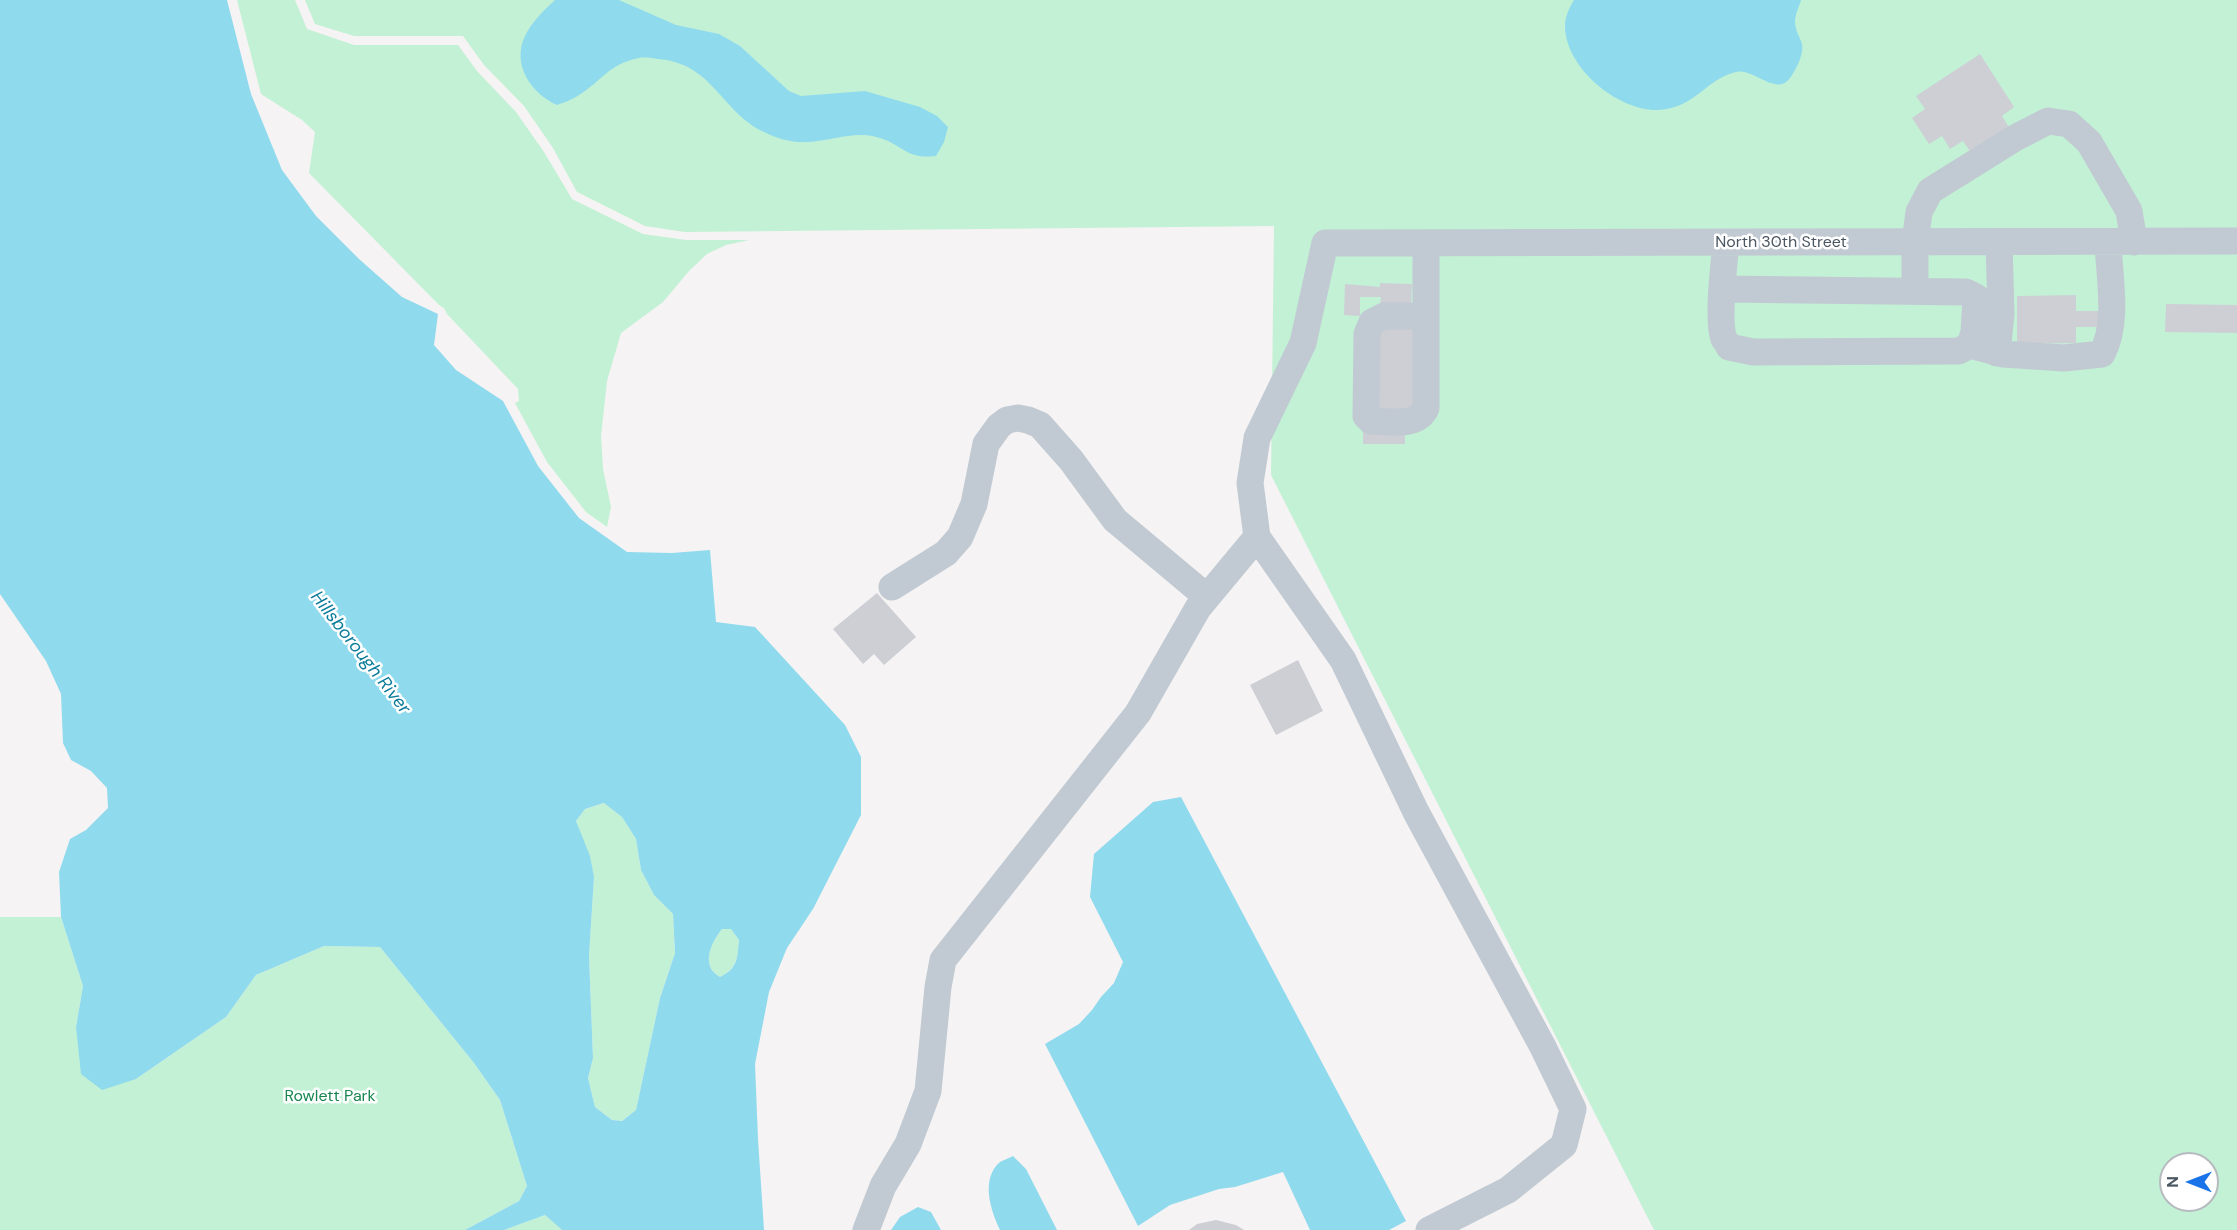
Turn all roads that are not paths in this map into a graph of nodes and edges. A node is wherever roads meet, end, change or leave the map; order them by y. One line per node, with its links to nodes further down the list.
1 (2237, 241): 3 (street, North 30th Street)
2 (1999, 242): 3 (street, North 30th Street); 6 (street, North 30th Street); 11 (street)
3 (2121, 242): 6 (street); 11 (street)
4 (1426, 243): 5 (street, North 30th Street); 9 (street); 12 (street, North 30th Street)
5 (1726, 243): 6 (street, North 30th Street); 7 (street)
6 (1915, 243): 8 (street)
7 (1723, 289): 8 (street); 10 (street)
8 (1915, 291): 10 (street)
9 (1426, 316)
10 (1970, 345): 11 (street)
11 (1997, 353)
12 (1257, 537): 14 (street); 15 (street)
13 (892, 587): 14 (street)
14 (1207, 597): 16 (street)
15 (1464, 1223): 17 (street)
16 (866, 1230)
17 (1429, 1230)

